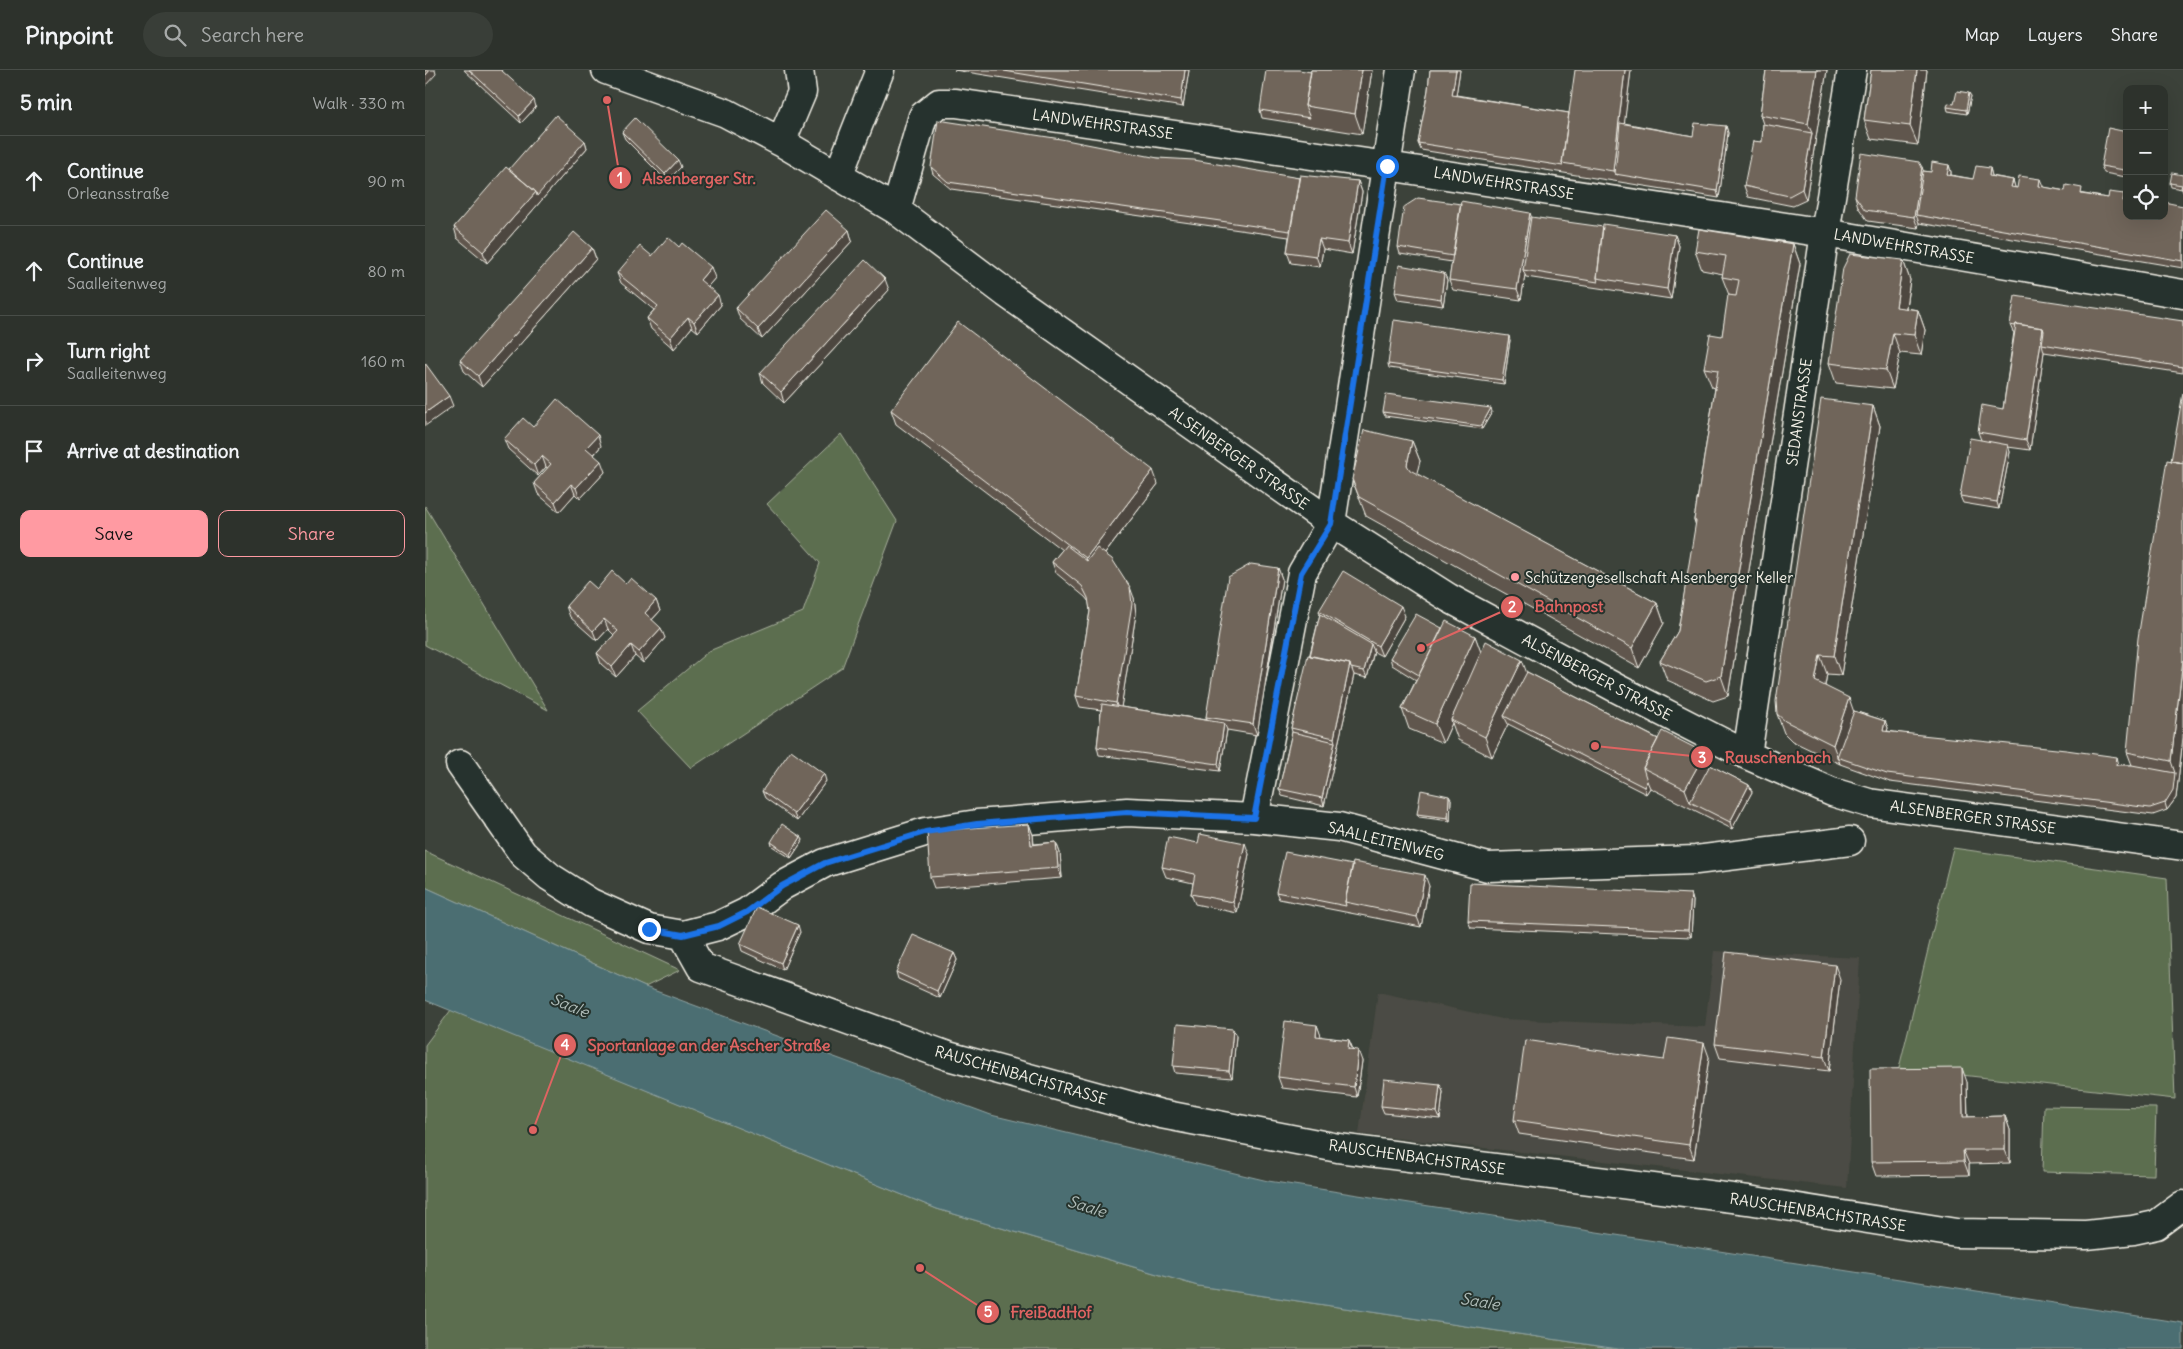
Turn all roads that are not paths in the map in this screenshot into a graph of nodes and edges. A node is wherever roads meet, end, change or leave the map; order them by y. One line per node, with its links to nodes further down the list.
1 (606, 70): 6 (street, ALSENBERGER STRASSE)
2 (799, 70): 6 (street)
3 (880, 70): 8 (street)
4 (1401, 70): 7 (street)
5 (1852, 70): 10 (street, SEDANSTRASSE)
6 (781, 142): 8 (street, ALSENBERGER STRASSE)
7 (1387, 166): 9 (street, LANDWEHRSTRASSE); 10 (street, LANDWEHRSTRASSE); 12 (street)
8 (838, 176): 9 (street, ALSENBERGER STRASSE)
9 (896, 210): 12 (street, ALSENBERGER STRASSE)
10 (1825, 233): 11 (street, LANDWEHRSTRASSE); 13 (street, SEDANSTRASSE)
11 (2183, 294)
12 (1331, 524): 13 (street, ALSENBERGER STRASSE); 15 (street)
13 (1747, 755): 17 (street, ALSENBERGER STRASSE)
14 (460, 764): 18 (street, SAALLEITENWEG)
15 (1254, 818): 16 (street, SAALLEITENWEG); 18 (street, SAALLEITENWEG)
16 (1849, 842)
17 (2183, 846)
18 (683, 935): 19 (street, RAUSCHENBACHSTRASSE)
19 (2183, 1205)

